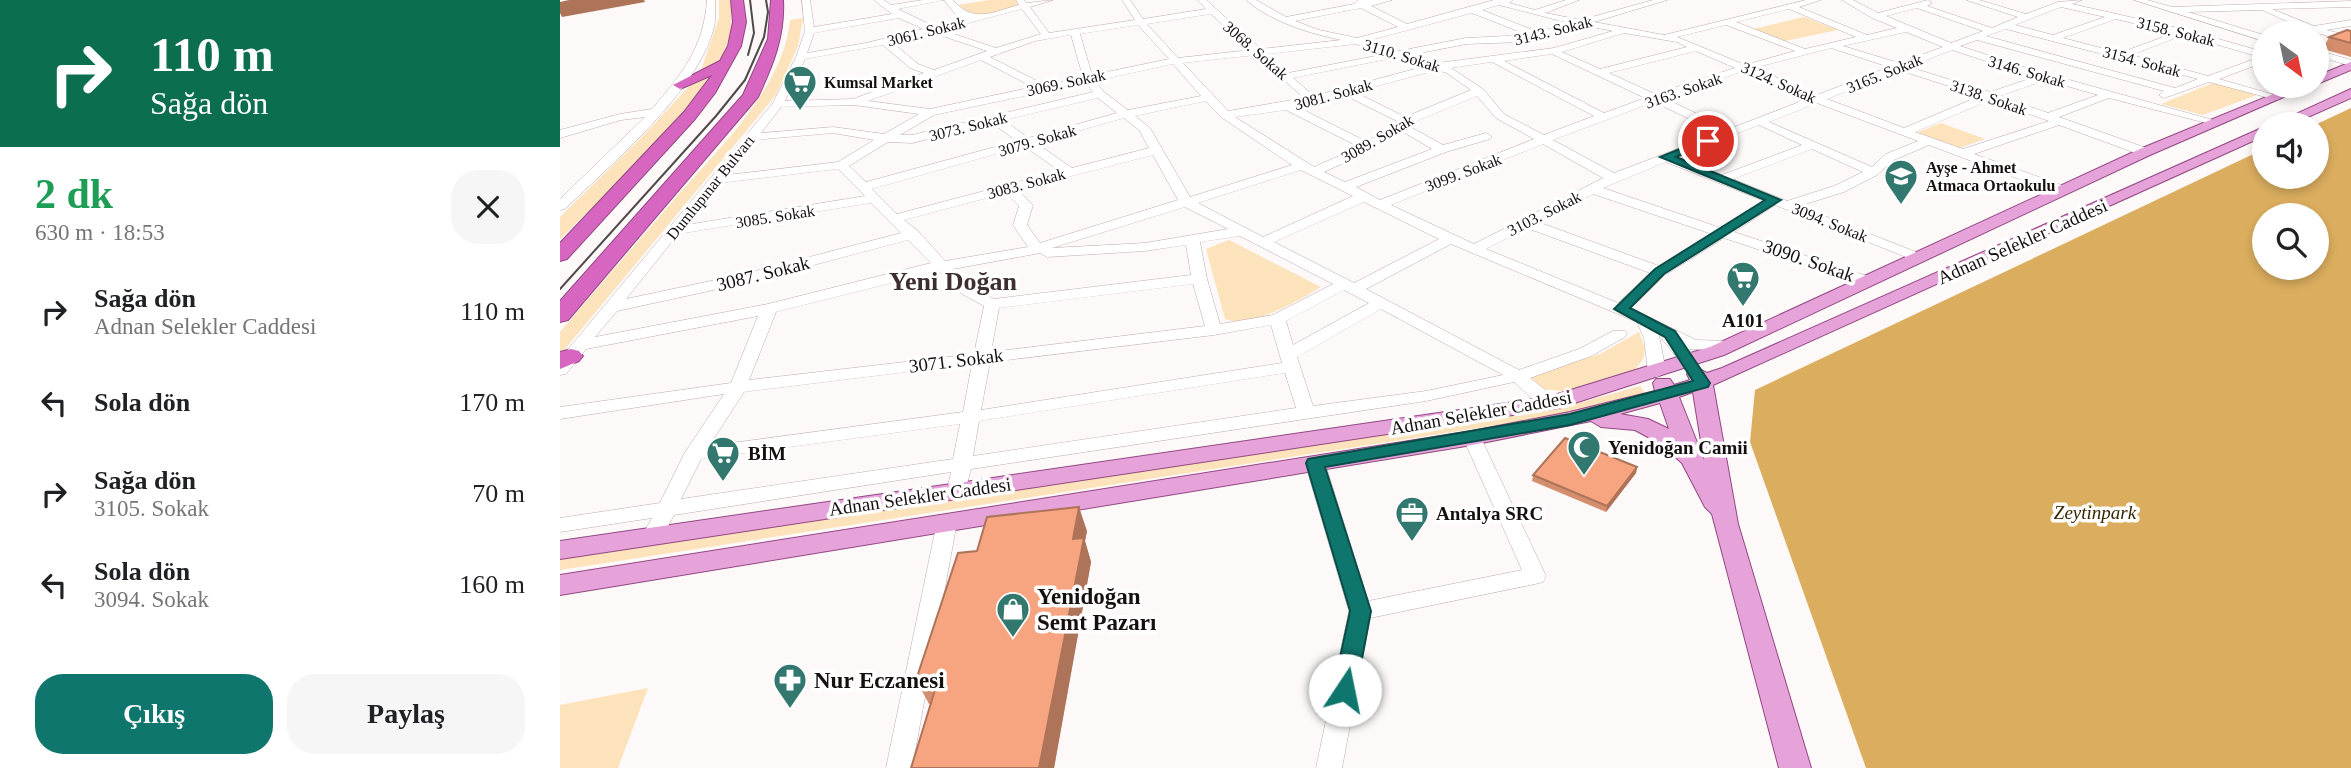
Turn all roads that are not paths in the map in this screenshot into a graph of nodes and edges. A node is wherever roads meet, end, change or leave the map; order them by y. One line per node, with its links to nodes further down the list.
1 (711, 0): 109 (street)
2 (737, 0): 97 (highway)
3 (777, 0): 198 (highway, Dumlupınar Bulvarı)
4 (806, 0): 63 (street, Dumlupınar Bulvarı)
5 (878, 0): 37 (street)
6 (940, 0): 37 (street)
7 (948, 0): 48 (street)
8 (1049, 0): 28 (street, 3061. Sokak)
9 (1126, 0): 53 (street)
10 (1201, 0): 41 (street, 3068. Sokak)
11 (1250, 0): 49 (street, 3110. Sokak)
12 (1388, 0): 26 (street)
13 (1575, 0): 42 (street)
14 (1642, 0): 27 (street)
15 (1773, 0): 35 (street)
16 (1817, 0): 35 (street)
17 (1846, 0): 45 (street, 3146. Sokak)
18 (1938, 0): 32 (street)
19 (1970, 0): 46 (street)
20 (2046, 0): 29 (street, 3158. Sokak)
21 (2078, 0): 29 (street, 3165. Sokak)
22 (2138, 0): 33 (street)
23 (2207, 0): 38 (street)
24 (2280, 0): 34 (street)
25 (1499, 1): 39 (street); 42 (street, 3124. Sokak)
26 (1358, 2): 49 (street); 59 (street)
27 (1658, 2): 54 (street, 3143. Sokak)
28 (1022, 4): 48 (street, 3061. Sokak); 56 (street)
29 (2061, 4): 46 (street, 3165. Sokak); 47 (street, 3158. Sokak)
30 (2351, 4): 31 (street)
31 (2320, 5): 34 (street); 44 (street)
32 (1919, 6): 45 (street); 65 (street)
33 (2158, 6): 40 (street); 47 (street)
34 (2298, 6): 36 (street)
35 (1790, 7): 52 (street); 74 (street)
36 (2259, 7): 38 (street); 50 (street)
37 (889, 8): 43 (street)
38 (2231, 8): 40 (street)
39 (1474, 10): 51 (street); 71 (street)
40 (2172, 10): 69 (street)
41 (1213, 11): 53 (street); 86 (street, 3068. Sokak)
42 (1533, 13): 54 (street, 3124. Sokak)
43 (899, 15): 62 (street); 63 (street)
44 (2351, 15)
45 (1875, 16): 61 (street, 3146. Sokak)
46 (2026, 17): 57 (street, 3165. Sokak)
47 (2116, 17): 67 (street, 3158. Sokak); 75 (street)
48 (975, 19): 62 (street, 3061. Sokak)
49 (1285, 20): 80 (street, 3110. Sokak)
50 (2293, 21)
51 (1427, 22): 59 (street); 81 (street)
52 (1727, 22): 72 (street); 88 (street)
53 (1141, 23): 66 (street); 95 (street)
54 (1581, 23): 64 (street, 3124. Sokak); 71 (street, 3143. Sokak)
55 (2351, 23): 58 (street)
56 (1038, 24): 60 (street); 70 (street)
57 (2007, 26): 65 (street, 3165. Sokak); 75 (street, 3154. Sokak)
58 (2329, 26)
59 (1405, 27): 80 (street)
60 (1026, 28)
61 (1906, 29): 74 (street, 3163. Sokak); 84 (street, 3146. Sokak)
62 (932, 30): 78 (street, 3061. Sokak); 85 (street)
63 (810, 31): 92 (street, Dumlupınar Bulvarı)
64 (1627, 31): 72 (street, 3124. Sokak); 87 (street, 3081. Sokak)
65 (1992, 31): 73 (street, 3165. Sokak)
66 (1075, 32): 70 (street); 107 (street)
67 (2184, 33): 90 (street, 3158. Sokak); 91 (street)
68 (2329, 33): 77 (street)
69 (2252, 34)
70 (1047, 36): 85 (street)
71 (1537, 36): 76 (street, 3143. Sokak)
72 (1667, 37): 83 (street, 3124. Sokak)
73 (1977, 37): 84 (street, 3165. Sokak); 114 (street)
74 (1867, 38): 82 (street, 3163. Sokak)
75 (2053, 38): 91 (street, 3154. Sokak)
76 (1523, 39): 81 (street, 3143. Sokak); 87 (street)
77 (2351, 39)
78 (885, 41): 92 (street, 3061. Sokak); 103 (street)
79 (990, 41): 85 (street)
80 (1356, 41): 86 (street, 3069. Sokak); 89 (street, 3110. Sokak)
81 (1466, 41): 89 (street, 3143. Sokak)
82 (1831, 46): 88 (street, 3163. Sokak); 101 (street, 3138. Sokak)
83 (1699, 47): 100 (street, 3124. Sokak); 102 (street)
84 (1948, 47): 101 (street, 3165. Sokak); 106 (street, 3146. Sokak)
85 (980, 50): 103 (street); 110 (street)
86 (1261, 51): 95 (street, 3069. Sokak); 105 (street, 3068. Sokak)
87 (1554, 51): 94 (street, 3081. Sokak); 102 (street)
88 (1802, 51): 100 (street, 3163. Sokak)
89 (1399, 53): 99 (street, 3110. Sokak); 105 (street, 3143. Sokak)
90 (2252, 53)
91 (2120, 56): 108 (street, 3154. Sokak)
92 (801, 57): 126 (street, Dumlupınar Bulvarı)
93 (2329, 57): 98 (street)
94 (1493, 59): 99 (street, 3081. Sokak); 133 (street)
95 (1174, 61): 107 (street, 3069. Sokak); 119 (street)
96 (2252, 62): 108 (street)
97 (726, 64): 109 (highway); 186 (highway)
98 (2351, 65): 104 (main road)
99 (1440, 66): 112 (street, 3081. Sokak); 113 (street, 3110. Sokak)
100 (1747, 67): 120 (street, 3163. Sokak); 123 (street, 3124. Sokak)
101 (1899, 67): 118 (street, 3138. Sokak); 123 (street, 3165. Sokak)
102 (1601, 72): 120 (street)
103 (933, 73): 124 (street)
104 (2329, 75)
105 (1286, 76): 122 (street, 3068. Sokak)
106 (2046, 77): 117 (street, 3146. Sokak); 118 (street)
107 (1088, 78): 110 (street, 3069. Sokak); 116 (street)
108 (2209, 79): 111 (street, 3154. Sokak); 114 (street)
109 (680, 85): 128 (street)
110 (1041, 87): 129 (street, 3069. Sokak)
111 (2252, 90)
112 (1345, 91): 122 (street, 3081. Sokak); 138 (street)
113 (1479, 91): 138 (street, 3089. Sokak); 146 (street, 3110. Sokak)
114 (2175, 91): 125 (street)
115 (2351, 93): 130 (main road)
116 (1100, 94): 131 (street); 134 (street, 3073. Sokak)
117 (2109, 94): 125 (street, 3146. Sokak); 135 (street)
118 (1990, 96): 135 (street, 3138. Sokak); 139 (street)
119 (1211, 97): 131 (street, 3079. Sokak); 132 (street)
120 (1659, 98): 133 (street, 3163. Sokak); 140 (street)
121 (2274, 98): 137 (main road, Adnan Selekler Caddesi)
122 (1312, 100): 127 (street, 3081. Sokak)
123 (1817, 100): 136 (street, 3165. Sokak); 139 (street, 3124. Sokak)
124 (853, 102): 126 (street, 3069. Sokak); 129 (street, 3069. Sokak)
125 (2144, 103): 137 (street, 3146. Sokak)
126 (778, 104): 143 (street, Dumlupınar Bulvarı)
127 (1288, 106): 132 (street, 3081. Sokak); 150 (street)
128 (656, 112): 141 (street); 173 (street)
129 (930, 112): 145 (street)
130 (2308, 112)
131 (1126, 114): 148 (street, 3079. Sokak); 152 (street)
132 (1225, 115): 157 (street)
133 (1606, 118): 146 (street, 3163. Sokak)
134 (995, 119): 145 (street, 3073. Sokak); 148 (street)
135 (2054, 119): 153 (street, 3138. Sokak); 154 (street)
136 (1758, 121): 140 (street, 3165. Sokak); 149 (street)
137 (2214, 122): 153 (main road, Adnan Selekler Caddesi)
138 (1402, 123): 150 (street, 3089. Sokak); 151 (street)
139 (1905, 132): 147 (street, 3124. Sokak)
140 (1729, 133): 155 (street, 3165. Sokak)
141 (560, 134)
142 (2252, 136): 211 (main road, Adnan Selekler Caddesi)
143 (750, 137): 145 (street, 3073. Sokak); 162 (street, Dumlupınar Bulvarı)
144 (1486, 137): 151 (street)
145 (883, 138): 156 (street)
146 (1545, 141): 160 (street, 3110. Sokak); 172 (street, 3099. Sokak)
147 (1929, 141): 154 (street, 3124. Sokak); 159 (street)
148 (1028, 143): 158 (street); 163 (street, 3079. Sokak)
149 (1812, 145): 159 (street); 161 (street)
150 (1368, 147): 157 (street, 3089. Sokak)
151 (1441, 149): 164 (street)
152 (1157, 150): 158 (street, 3083. Sokak); 170 (street)
153 (2145, 152): 167 (main road, Adnan Selekler Caddesi)
154 (1961, 154): 167 (street, 3124. Sokak)
155 (1666, 157): 160 (street, 3165. Sokak); 161 (street, 3094. Sokak)
156 (841, 165): 162 (street); 163 (street)
157 (1308, 169): 164 (street); 170 (street, 3089. Sokak)
158 (1069, 172): 165 (street, 3083. Sokak)
159 (1873, 172): 171 (street)
160 (1613, 178): 166 (street, 3103. Sokak)
161 (1723, 179): 171 (street, 3094. Sokak)
162 (715, 180): 177 (street, Dumlupınar Bulvarı)
163 (864, 187): 169 (street)
164 (1345, 187): 168 (street)
165 (1008, 188): 174 (street, 3083. Sokak); 183 (street)
166 (1592, 189): 175 (street, 3103. Sokak); 176 (street, 3090. Sokak)
167 (2062, 190): 187 (main road, Adnan Selekler Caddesi)
168 (1365, 196): 172 (street); 182 (street)
169 (876, 198): 174 (street); 177 (street, 3085. Sokak)
170 (1186, 202): 178 (street); 183 (street, 3089. Sokak)
171 (1781, 202): 176 (street); 187 (street, 3094. Sokak)
172 (1381, 204): 181 (street)
173 (560, 206)
174 (896, 218): 179 (street)
175 (1525, 222): 184 (street, 3103. Sokak); 189 (street)
176 (1722, 230): 189 (street); 191 (street, 3090. Sokak)
177 (674, 231): 195 (street, Dumlupınar Bulvarı)
178 (1242, 231): 180 (street); 182 (street)
179 (913, 234): 188 (street); 195 (street, 3087. Sokak)
180 (1192, 239): 185 (street); 190 (street)
181 (1450, 239): 184 (street); 192 (street, 3071. Sokak)
182 (1263, 242): 192 (street)
183 (1037, 249): 185 (street, 3089. Sokak)
184 (1475, 249): 197 (street)
185 (1019, 254): 188 (street)
186 (560, 255)
187 (1916, 257): 191 (main road, Adnan Selekler Caddesi)
188 (945, 267): 194 (street); 196 (street)
189 (1660, 272): 197 (street)
190 (1199, 279): 194 (street); 201 (street)
191 (1865, 280): 204 (main road, Adnan Selekler Caddesi)
192 (1349, 287): 193 (street); 199 (street, 3071. Sokak)
193 (1381, 303): 207 (street); 210 (street)
194 (992, 304): 205 (street)
195 (612, 307): 206 (street, Dumlupınar Bulvarı)
196 (769, 309): 206 (street); 212 (street)
197 (1621, 309): 200 (street)
198 (560, 315)
199 (1277, 319): 201 (street, 3071. Sokak); 207 (street)
200 (1644, 319): 203 (street); 209 (street)
201 (1214, 330): 205 (street, 3071. Sokak)
202 (1619, 334): 210 (street)
203 (1670, 334): 204 (street); 208 (street)
204 (1727, 346): 208 (main road, Adnan Selekler Caddesi)
205 (982, 357): 212 (street, 3071. Sokak); 217 (street)
206 (568, 358)
207 (1290, 361): 215 (street); 217 (street)
208 (1689, 361): 209 (main road, Adnan Selekler Caddesi); 211 (main road)
209 (1657, 372): 213 (main road); 214 (main road, Adnan Selekler Caddesi)
210 (1516, 375): 214 (street); 215 (street)
211 (1702, 383): 213 (main road, Adnan Selekler Caddesi); 227 (main road, Adnan Selekler Caddesi)
212 (738, 387): 216 (street, 3071. Sokak); 220 (street)
213 (1669, 394): 218 (main road, Adnan Selekler Caddesi); 221 (main road, Adnan Selekler Caddesi)
214 (1551, 403): 224 (main road, Adnan Selekler Caddesi)
215 (1306, 412): 223 (street)
216 (560, 413)
217 (971, 417): 220 (street); 223 (street)
218 (1570, 419): 219 (main road, Adnan Selekler Caddesi); 221 (main road, Adnan Selekler Caddesi)
219 (1472, 438): 222 (main road, Adnan Selekler Caddesi); 232 (street)
220 (694, 454): 225 (street)
221 (1691, 458): 227 (main road, Adnan Selekler Caddesi)
222 (1315, 463): 226 (main road, Adnan Selekler Caddesi); 232 (street)
223 (962, 464): 224 (street); 225 (street)
224 (957, 490): 229 (main road, Adnan Selekler Caddesi)
225 (667, 509): 228 (street); 229 (street)
226 (947, 522): 231 (main road, Adnan Selekler Caddesi); 233 (street)
227 (1726, 524): 235 (main road, Adnan Selekler Caddesi)
228 (560, 525)
229 (653, 536): 230 (main road, Adnan Selekler Caddesi)
230 (560, 550)
231 (560, 585)
232 (1360, 611): 234 (street)
233 (899, 768)
234 (1329, 768)
235 (1796, 768)

